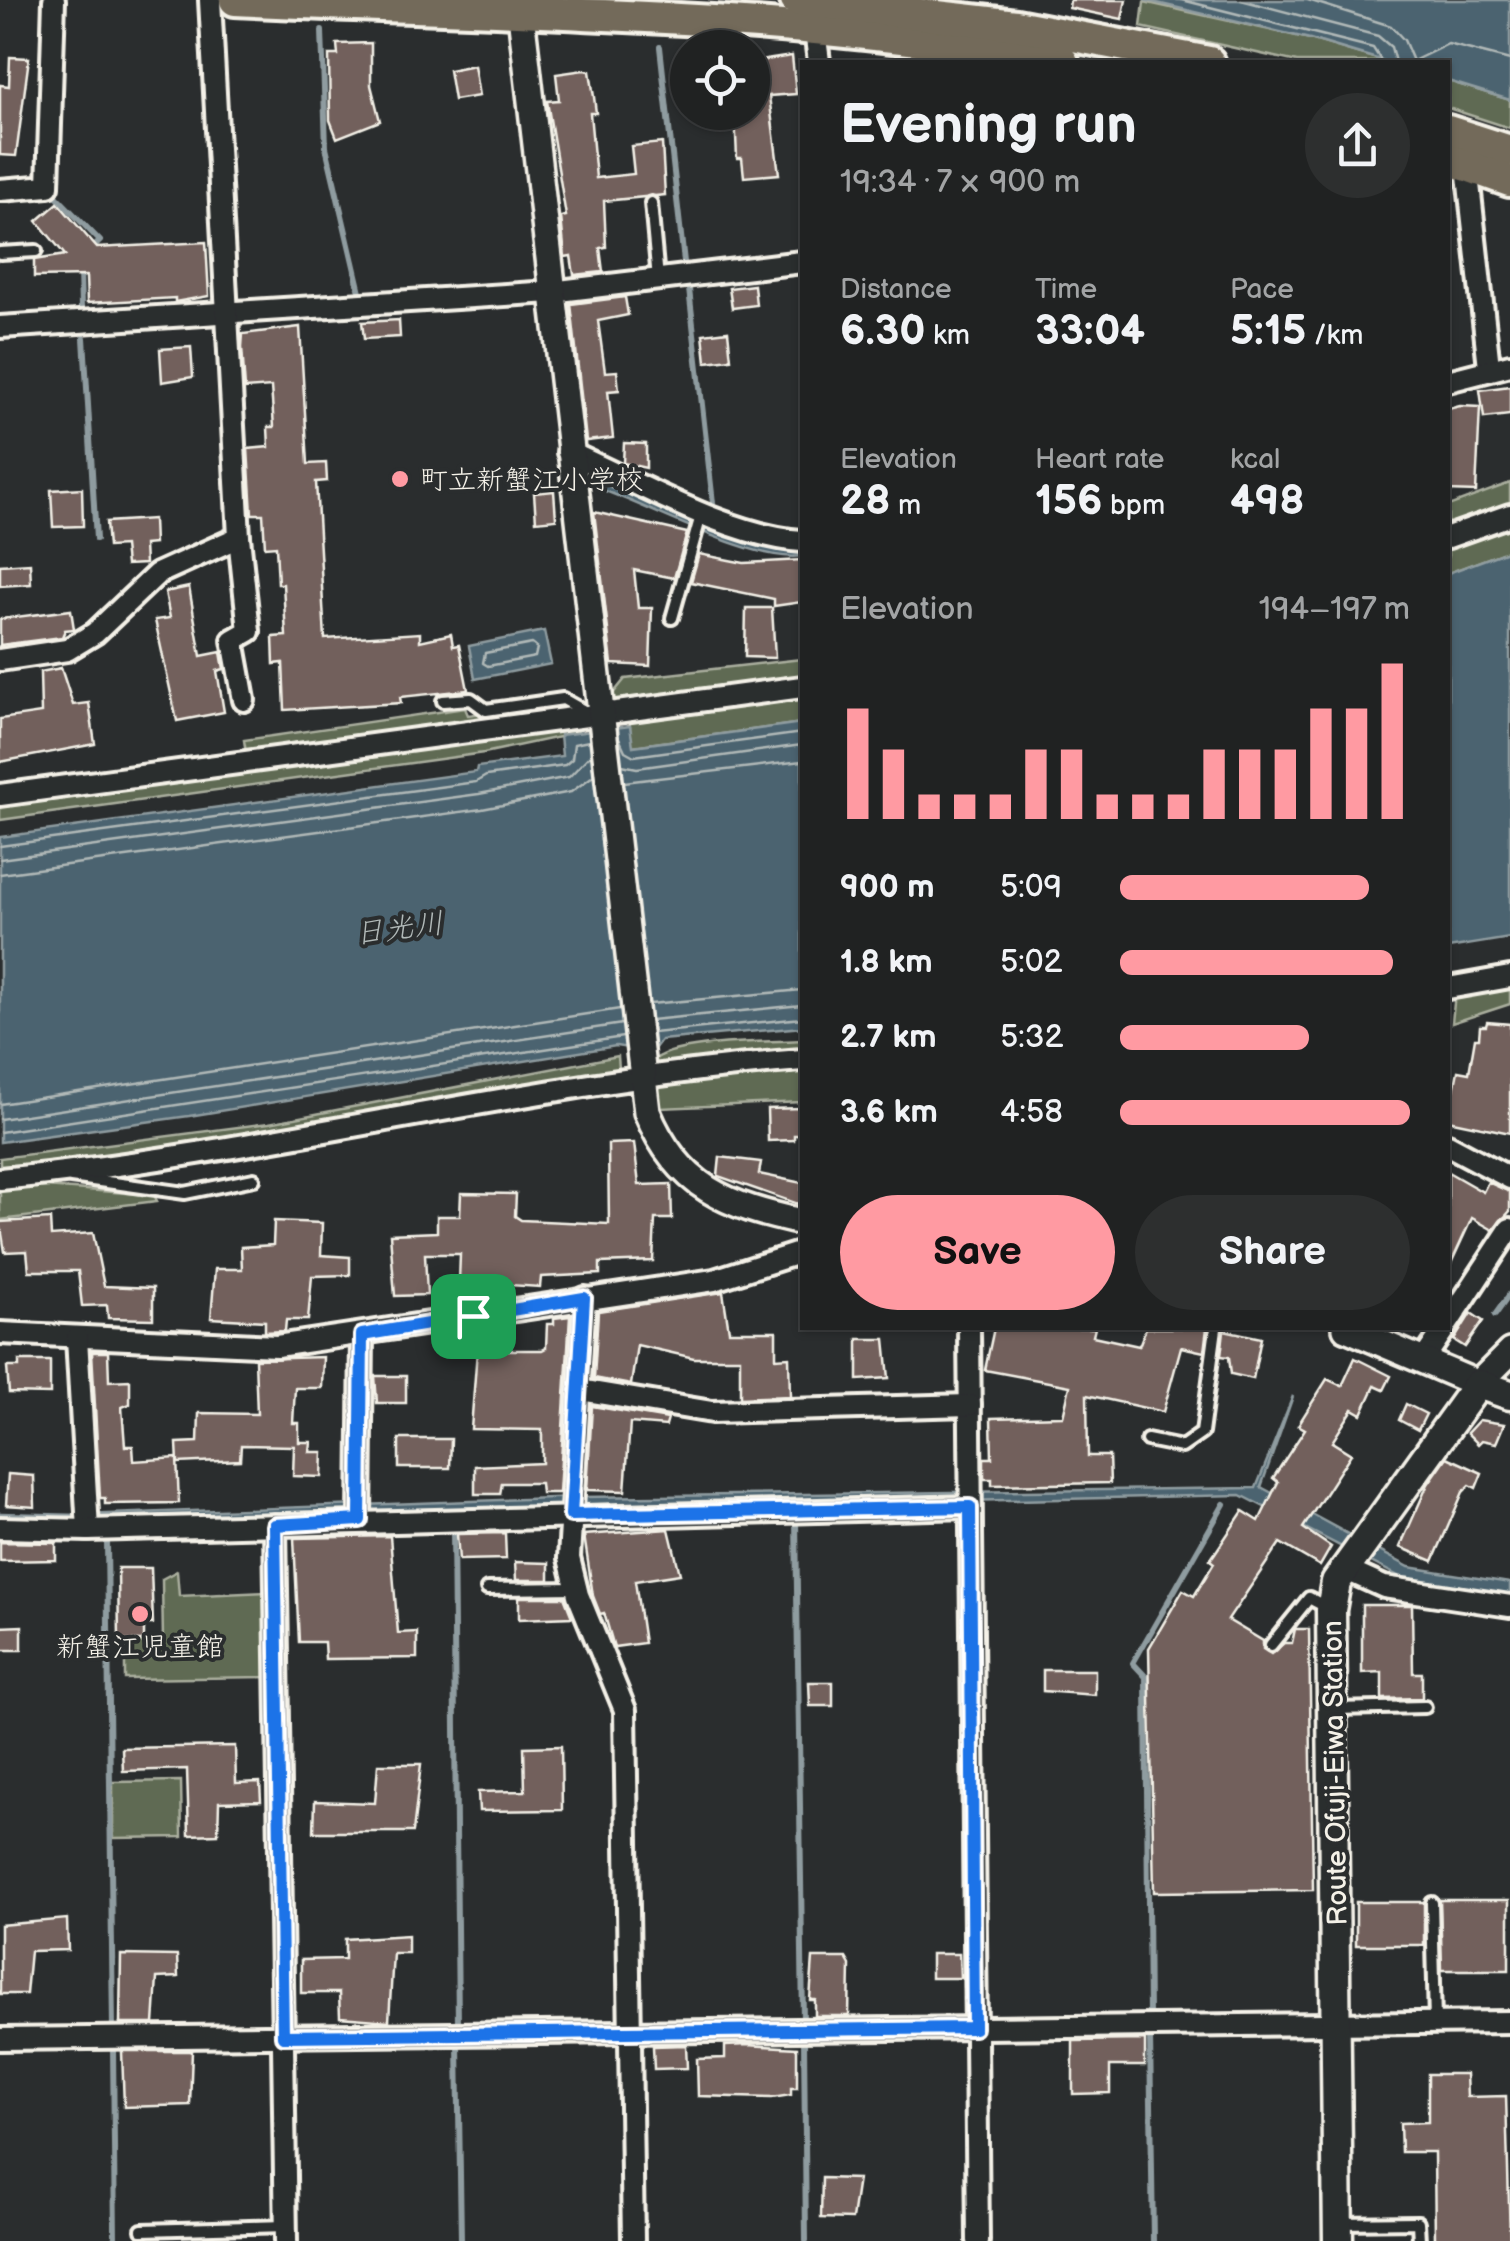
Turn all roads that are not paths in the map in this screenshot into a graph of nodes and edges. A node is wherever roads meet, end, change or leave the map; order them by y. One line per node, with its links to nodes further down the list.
1 (54, 0): 14 (street)
2 (210, 0): 21 (street)
3 (235, 0): 5 (main road)
4 (796, 0): 6 (main road)
5 (520, 7): 6 (main road); 20 (street)
6 (813, 10): 7 (street); 8 (main road); 9 (main road)
7 (819, 60)
8 (1053, 60)
9 (1199, 60)
10 (1450, 132): 11 (main road)
11 (1510, 151)
12 (1457, 162): 13 (main road); 23 (street)
13 (1510, 180)
14 (0, 190)
15 (650, 204): 19 (lane)
16 (36, 250): 17 (lane)
17 (0, 253)
18 (800, 262): 19 (street)
19 (658, 279): 20 (street)
20 (551, 292): 21 (street); 25 (street)
21 (224, 315): 22 (street); 29 (street)
22 (0, 327)
23 (1499, 366): 24 (street)
24 (1450, 380)
25 (568, 452): 27 (street); 36 (street)
26 (1510, 515): 28 (street)
27 (700, 518): 30 (street); 31 (lane)
28 (1450, 535)
29 (239, 537): 32 (street); 34 (street)
30 (800, 541)
31 (672, 618)
32 (0, 660)
33 (800, 687): 36 (street)
34 (244, 700)
35 (443, 701): 36 (lane)
36 (594, 715): 37 (street); 41 (street)
37 (0, 795)
38 (1510, 977): 39 (street)
39 (1450, 988)
40 (800, 1060): 41 (street)
41 (642, 1070): 43 (street); 47 (street)
42 (1450, 1146): 44 (street)
43 (61, 1173): 45 (street); 46 (lane)
44 (1510, 1178)
45 (0, 1179)
46 (254, 1179)
47 (800, 1221)
48 (1510, 1229): 51 (street)
49 (800, 1253): 50 (street)
50 (584, 1298): 57 (street); 62 (street)
51 (1450, 1320)
52 (969, 1330): 64 (street)
53 (1216, 1330): 65 (lane)
54 (1351, 1330): 60 (street)
55 (1443, 1330): 60 (street)
56 (0, 1332): 58 (street)
57 (362, 1335): 58 (street); 68 (street)
58 (77, 1338): 69 (street)
59 (1510, 1352): 61 (street)
60 (1424, 1359): 61 (street)
61 (1478, 1384): 63 (main road); 72 (main road, Route Ofuji-Eiwa Station)
62 (580, 1390): 64 (street); 67 (street)
63 (1510, 1395)
64 (970, 1406): 66 (street)
65 (1146, 1440)
66 (970, 1499): 67 (street); 84 (street)
67 (571, 1506): 68 (street); 73 (street)
68 (360, 1513): 70 (street)
69 (87, 1522): 70 (street); 71 (street)
70 (275, 1525): 86 (street)
71 (0, 1528)
72 (1352, 1556): 75 (street); 76 (main road, Route Ofuji-Eiwa Station)
73 (576, 1588): 74 (lane); 85 (street)
74 (488, 1589)
75 (1510, 1606)
76 (1332, 1610): 77 (lane); 79 (main road, Route Ofuji-Eiwa Station)
77 (1271, 1645)
78 (1425, 1707): 79 (lane)
79 (1333, 1709): 83 (main road, Route Ofuji-Eiwa Station)
80 (1432, 1903): 82 (lane)
81 (1510, 2022): 82 (street)
82 (1435, 2023): 83 (street)
83 (1336, 2024): 84 (street); 89 (main road, Route Ofuji-Eiwa Station)
84 (974, 2028): 85 (street); 92 (street)
85 (631, 2032): 86 (street); 91 (street)
86 (283, 2036): 87 (street); 90 (street)
87 (0, 2039)
88 (142, 2230): 90 (lane)
89 (1338, 2232): 93 (lane)
90 (286, 2234)
91 (633, 2241)
92 (978, 2241)
93 (1419, 2241)

